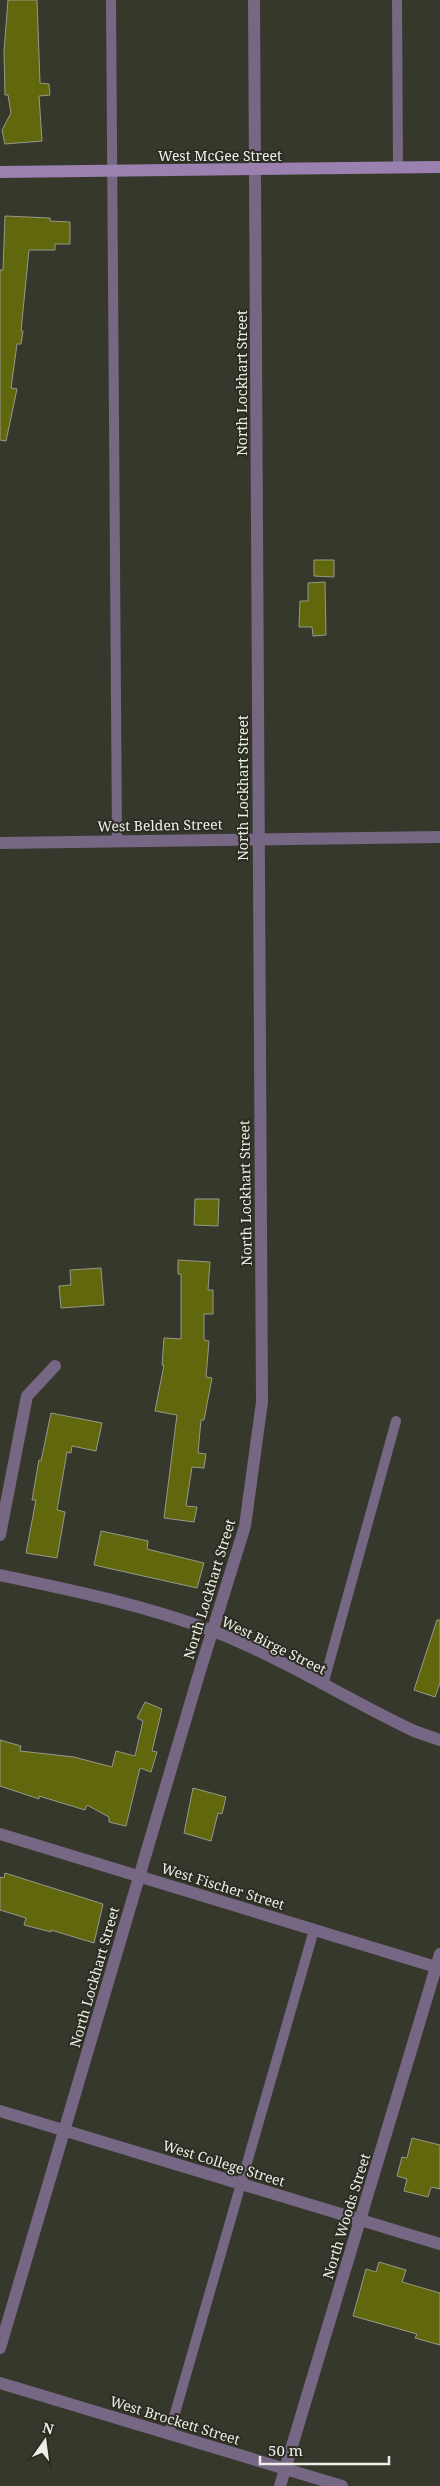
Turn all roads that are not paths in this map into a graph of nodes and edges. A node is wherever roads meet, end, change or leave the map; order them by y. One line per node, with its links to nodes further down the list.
1 (111, 0): 7 (lane)
2 (254, 0): 6 (street, North Lockhart Street)
3 (397, 0): 4 (lane)
4 (398, 167): 5 (street, West McGee Street); 6 (street, West McGee Street)
5 (440, 167)
6 (255, 170): 7 (street, West McGee Street); 10 (street, North Lockhart Street)
7 (112, 171): 8 (street, West McGee Street); 11 (lane)
8 (0, 172)
9 (440, 837): 10 (street, West Belden Street)
10 (257, 839): 11 (street, West Belden Street); 17 (street, North Lockhart Street)
11 (117, 841): 12 (street, West Belden Street)
12 (0, 843)
13 (55, 1366): 15 (street)
14 (396, 1420): 18 (lane)
15 (0, 1535)
16 (0, 1575): 17 (street, West Birge Street)
17 (214, 1632): 18 (street, West Birge Street); 21 (street, North Lockhart Street)
18 (323, 1685): 19 (street, West Birge Street)
19 (440, 1740)
20 (0, 1834): 21 (street, West Fischer Street)
21 (139, 1876): 22 (street, West Fischer Street); 26 (street, North Lockhart Street)
22 (314, 1930): 24 (street, West Fischer Street); 27 (lane)
23 (440, 1954): 24 (street, North Woods Street)
24 (436, 1967): 28 (street, North Woods Street)
25 (0, 2111): 26 (street, West College Street)
26 (65, 2130): 27 (street, West College Street); 30 (street, North Lockhart Street)
27 (243, 2184): 28 (street, West College Street); 32 (lane)
28 (360, 2220): 29 (street, West College Street); 33 (street, North Woods Street)
29 (440, 2244)
30 (0, 2348)
31 (0, 2383): 32 (street, West Brockett Street)
32 (169, 2434): 33 (street, West Brockett Street)
33 (286, 2469): 34 (street, North Woods Street); 35 (street, West Brockett Street)
34 (280, 2486)
35 (342, 2486)

